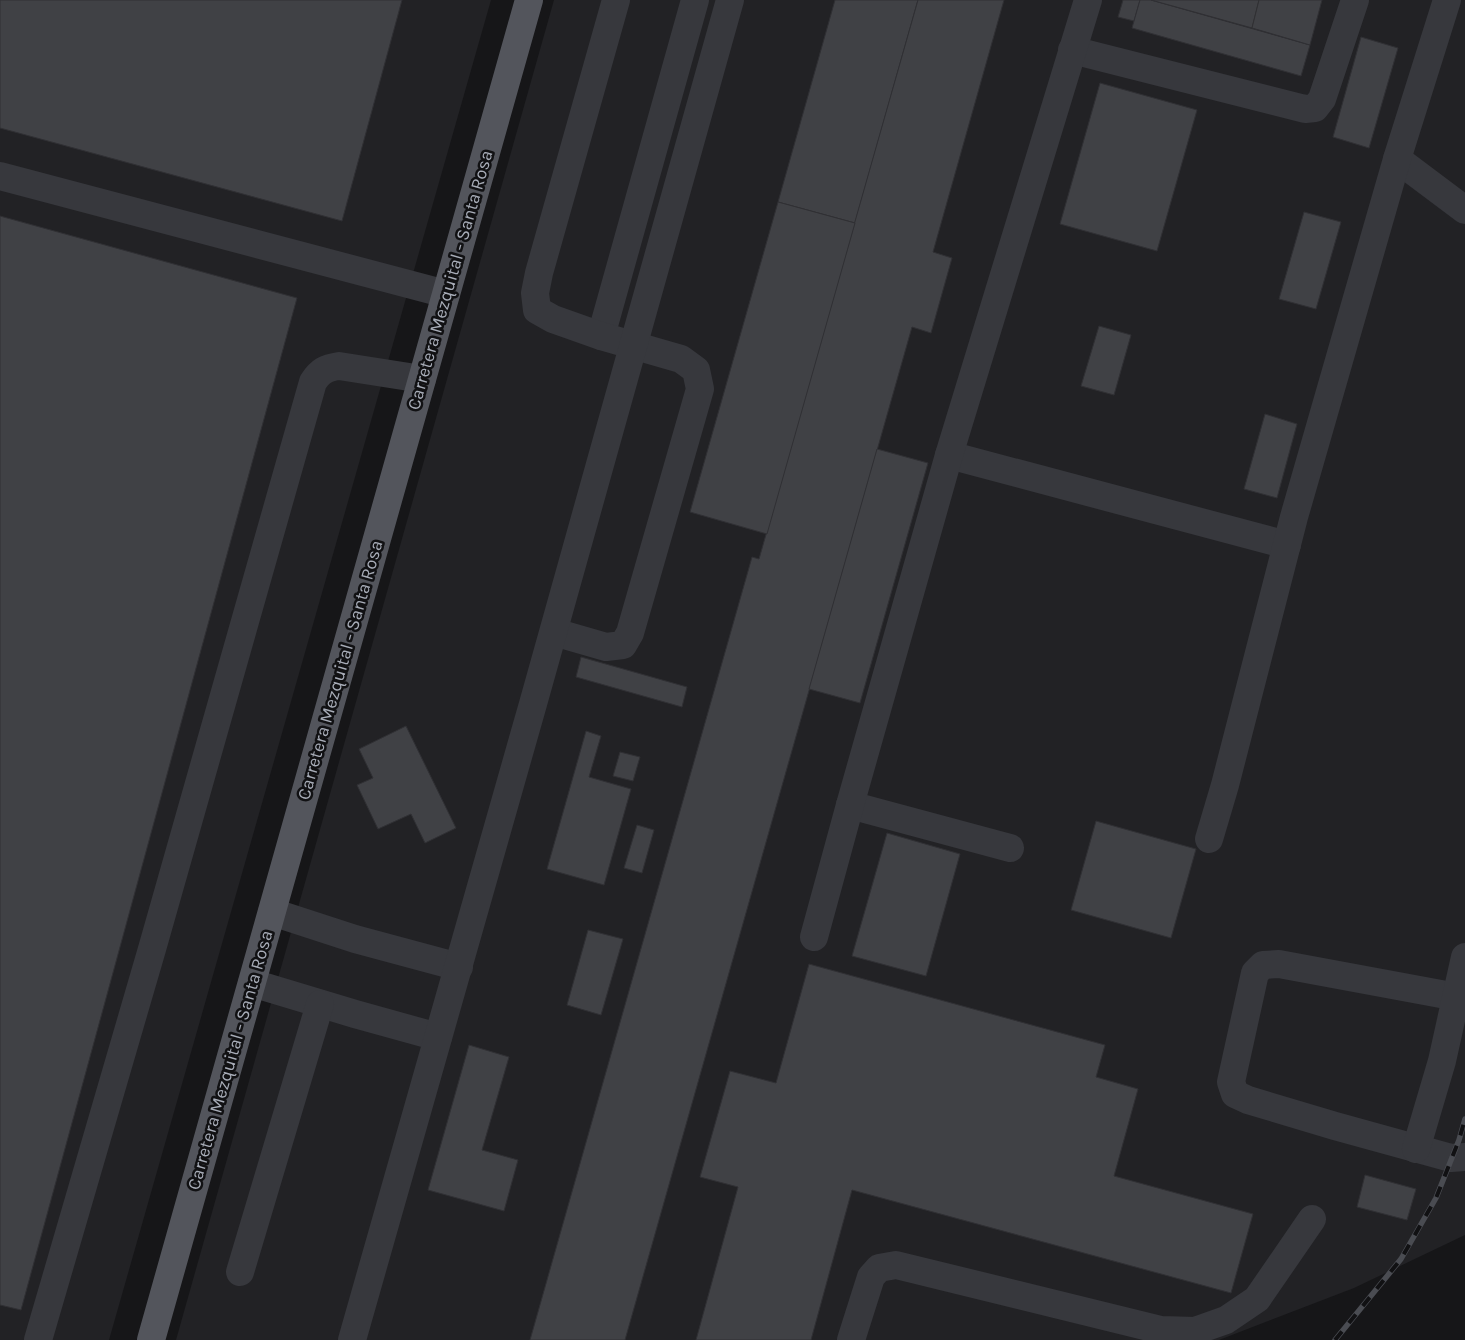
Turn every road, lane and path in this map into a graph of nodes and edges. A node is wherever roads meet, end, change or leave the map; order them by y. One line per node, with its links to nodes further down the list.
1 (529, 0): 12 (main road, Carretera Mezquital - Santa Rosa)
2 (616, 0): 13 (lane)
3 (695, 0): 13 (lane)
4 (730, 0): 14 (lane)
5 (1088, 0): 8 (lane)
6 (1355, 0): 8 (lane)
7 (1447, 0): 9 (lane)
8 (1072, 50): 16 (lane)
9 (1397, 159): 11 (lane); 17 (lane)
10 (0, 176): 12 (lane)
11 (1465, 210)
12 (446, 294): 15 (main road, Carretera Mezquital - Santa Rosa)
13 (601, 336): 14 (lane)
14 (634, 346): 18 (lane); 18 (lane)
15 (422, 378): 22 (main road, Carretera Mezquital - Santa Rosa); 34 (lane)
16 (949, 455): 17 (lane); 19 (lane)
17 (1287, 545): 20 (lane)
18 (554, 632): 25 (lane)
19 (850, 805): 21 (lane); 23 (lane)
20 (1209, 838)
21 (1010, 848)
22 (272, 912): 25 (lane); 26 (main road, Carretera Mezquital - Santa Rosa)
23 (814, 937)
24 (1465, 957): 27 (lane)
25 (459, 967): 29 (lane)
26 (252, 983): 28 (lane); 35 (main road, Carretera Mezquital - Santa Rosa)
27 (1456, 997): 30 (lane); 30 (lane)
28 (320, 1004): 29 (lane); 33 (lane)
29 (438, 1037): 36 (lane)
30 (1416, 1149): 31 (lane)
31 (1465, 1157)
32 (1312, 1219): 37 (lane)
33 (240, 1272)
34 (38, 1340)
35 (151, 1340)
36 (352, 1340)
37 (851, 1340)

